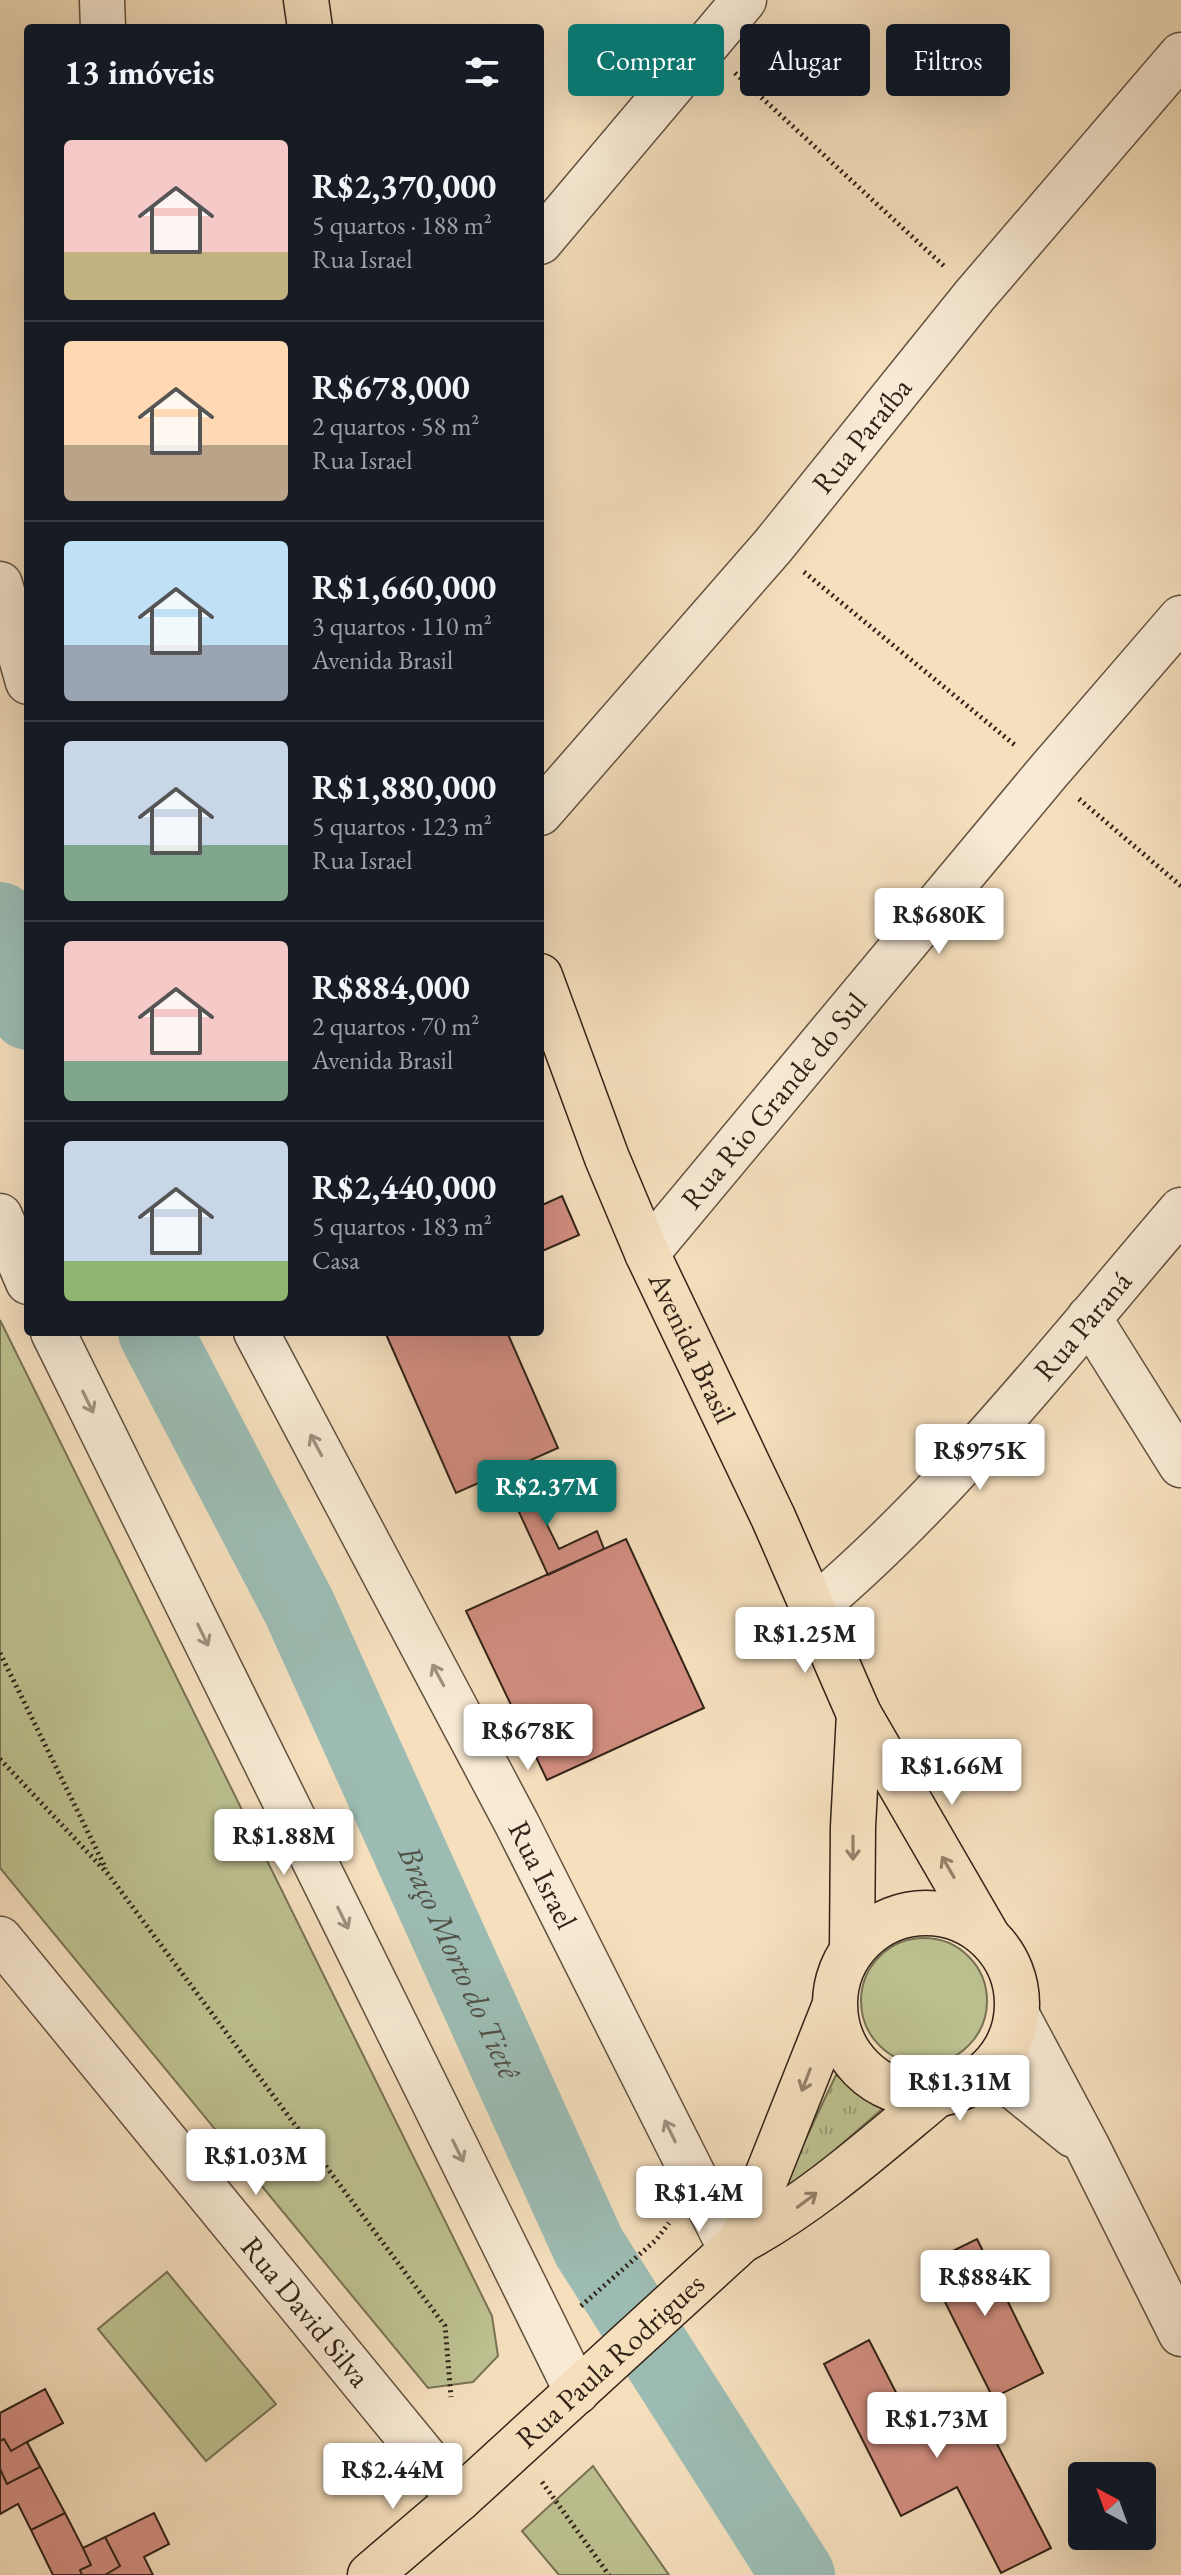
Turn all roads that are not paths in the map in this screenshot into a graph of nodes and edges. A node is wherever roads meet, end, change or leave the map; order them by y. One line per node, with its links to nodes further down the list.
1 (102, 0): 4 (street)
2 (306, 0): 5 (main road)
3 (744, 0): 7 (street)
4 (103, 24)
5 (309, 24)
6 (1181, 55): 11 (street, Rua Paraíba)
7 (544, 237)
8 (0, 584): 10 (street)
9 (1181, 618): 15 (street, Rua Rio Grande do Sul)
10 (24, 668)
11 (544, 808)
12 (544, 987): 15 (main road, Avenida Brasil)
13 (1181, 1210): 17 (street, Rua Paraná)
14 (0, 1216): 16 (street)
15 (647, 1253): 21 (main road, Avenida Brasil)
16 (24, 1273)
17 (1089, 1318): 20 (street); 21 (street, Rua Paraná)
18 (55, 1336): 34 (street, one-way to 34)
19 (259, 1336): 31 (street, Rua Israel, one-way to 19)
20 (1181, 1465)
21 (814, 1608): 22 (main road, Avenida Brasil)
22 (859, 1714): 23 (main road, Avenida Brasil, one-way to 22); 25 (main road, Avenida Brasil, one-way to 25)
23 (987, 1935): 25 (main road); 27 (main road)
24 (0, 1939): 35 (street, Rua David Silva)
25 (852, 1950): 26 (main road)
26 (834, 2007): 29 (main road); 31 (main road, Rua Paula Rodrigues, one-way to 31)
27 (1017, 2015): 28 (main road); 30 (street)
28 (991, 2068): 29 (main road); 30 (street)
29 (938, 2094): 31 (main road, Rua Paula Rodrigues, one-way to 29)
30 (1087, 2146): 32 (street)
31 (725, 2256): 34 (main road, Rua Paula Rodrigues)
32 (1169, 2281): 33 (street)
33 (1181, 2334)
34 (577, 2392): 35 (main road, Rua Paula Rodrigues)
35 (459, 2499): 36 (main road, Rua Paula Rodrigues)
36 (370, 2575)

